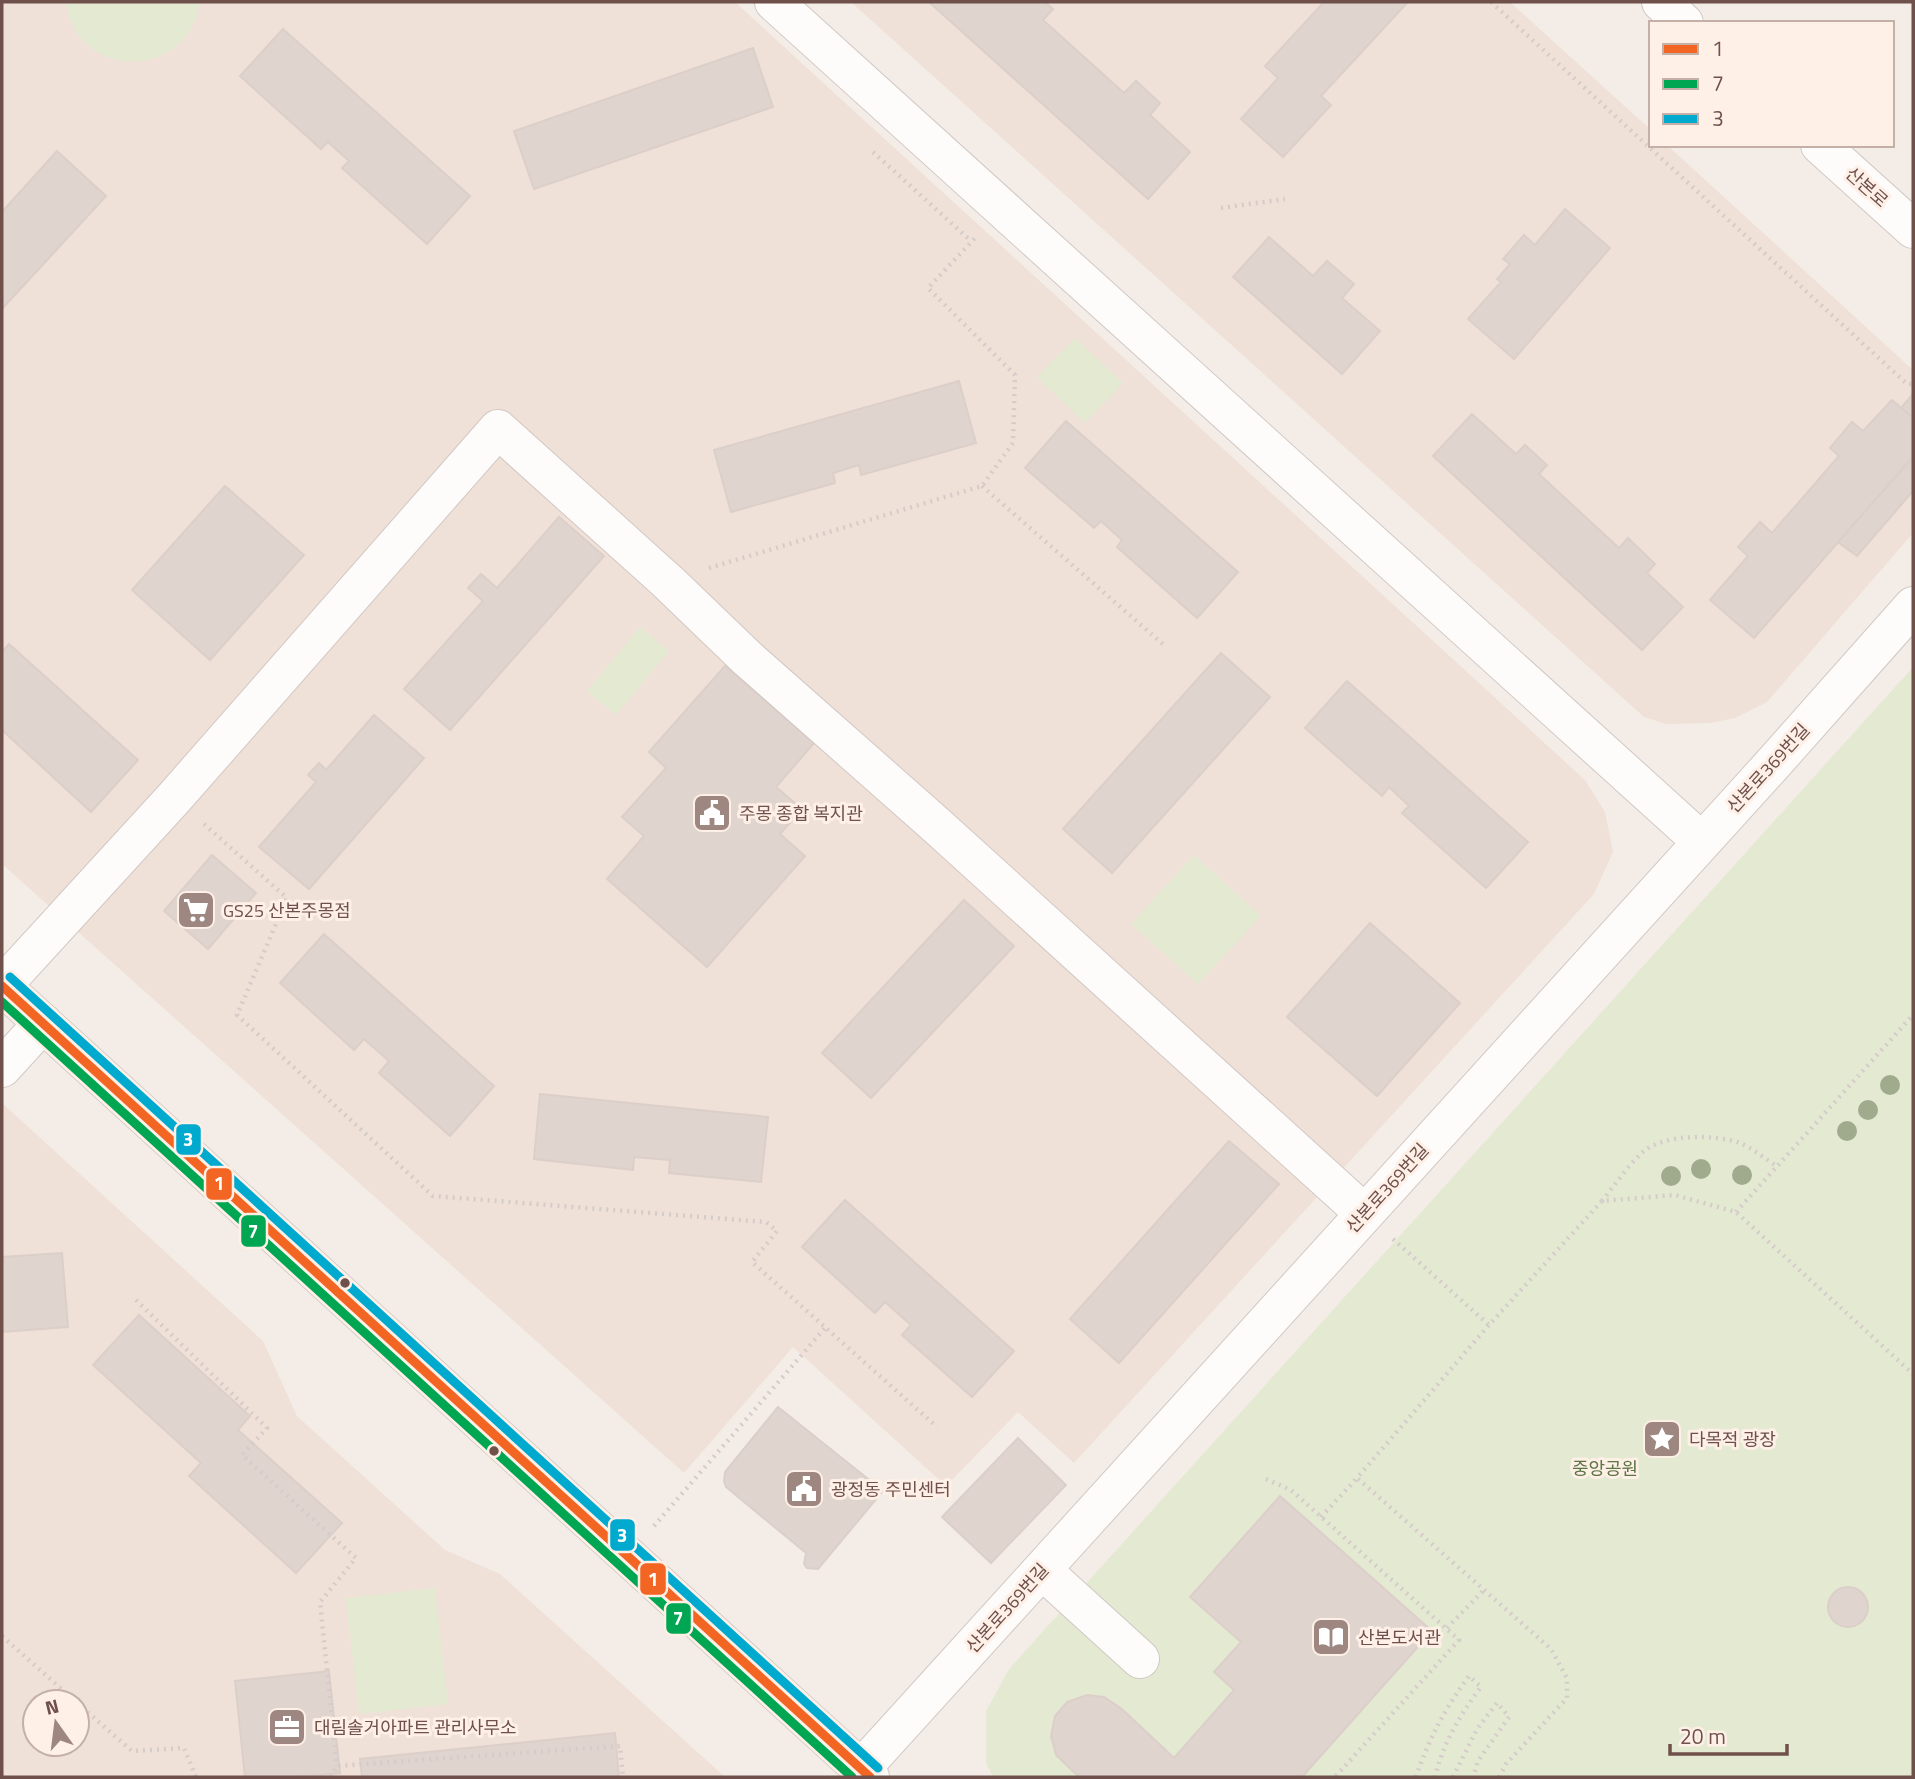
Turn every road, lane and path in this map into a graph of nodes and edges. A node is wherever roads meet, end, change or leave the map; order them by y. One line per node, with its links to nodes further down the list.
1 (775, 2): 8 (street)
2 (1491, 2): 12 (path)
3 (1661, 2): 4 (street)
4 (1682, 21)
5 (1822, 147): 10 (street, 산본로)
6 (873, 152): 11 (path)
7 (1285, 199): 9 (path)
8 (1003, 208): 11 (path); 18 (street)
9 (1221, 208)
10 (1913, 229)
11 (971, 242): 13 (path)
12 (1913, 384)
13 (982, 486): 14 (path); 16 (path)
14 (704, 570)
15 (1913, 606): 18 (street, 산본로369번길)
16 (1165, 646)
17 (174, 798): 19 (street); 26 (street); 29 (path)
18 (1701, 841): 26 (street, 산본로369번길)
19 (2, 986): 21 (street)
20 (1913, 1014): 23 (path)
21 (43, 1023): 22 (street); 35 (street)
22 (2, 1068)
23 (1777, 1166): 24 (path); 25 (path)
24 (1602, 1201): 25 (path); 28 (path)
25 (1736, 1212): 30 (path)
26 (1364, 1213): 28 (path); 36 (street, 산본로369번길)
27 (135, 1300): 43 (path)
28 (1489, 1325): 32 (path)
29 (825, 1328): 31 (path); 35 (path)
30 (1913, 1374)
31 (937, 1427)
32 (1357, 1478): 34 (path); 37 (path)
33 (1266, 1479): 34 (path)
34 (1321, 1517): 38 (path)
35 (628, 1556): 44 (street)
36 (1042, 1570): 40 (street); 44 (street, 산본로369번길)
37 (1483, 1591): 38 (path); 53 (path)
38 (1447, 1628): 48 (path)
39 (2, 1636): 41 (path)
40 (1140, 1659)
41 (61, 1688)
42 (91, 1714): 45 (path)
43 (337, 1766): 46 (path); 47 (path)
44 (866, 1773)
45 (196, 1777)
46 (331, 1777)
47 (623, 1777)
48 (1335, 1777)
49 (1416, 1777): 50 (path)
50 (1435, 1777)
51 (1453, 1777): 52 (path)
52 (1474, 1777)
53 (1499, 1777)

